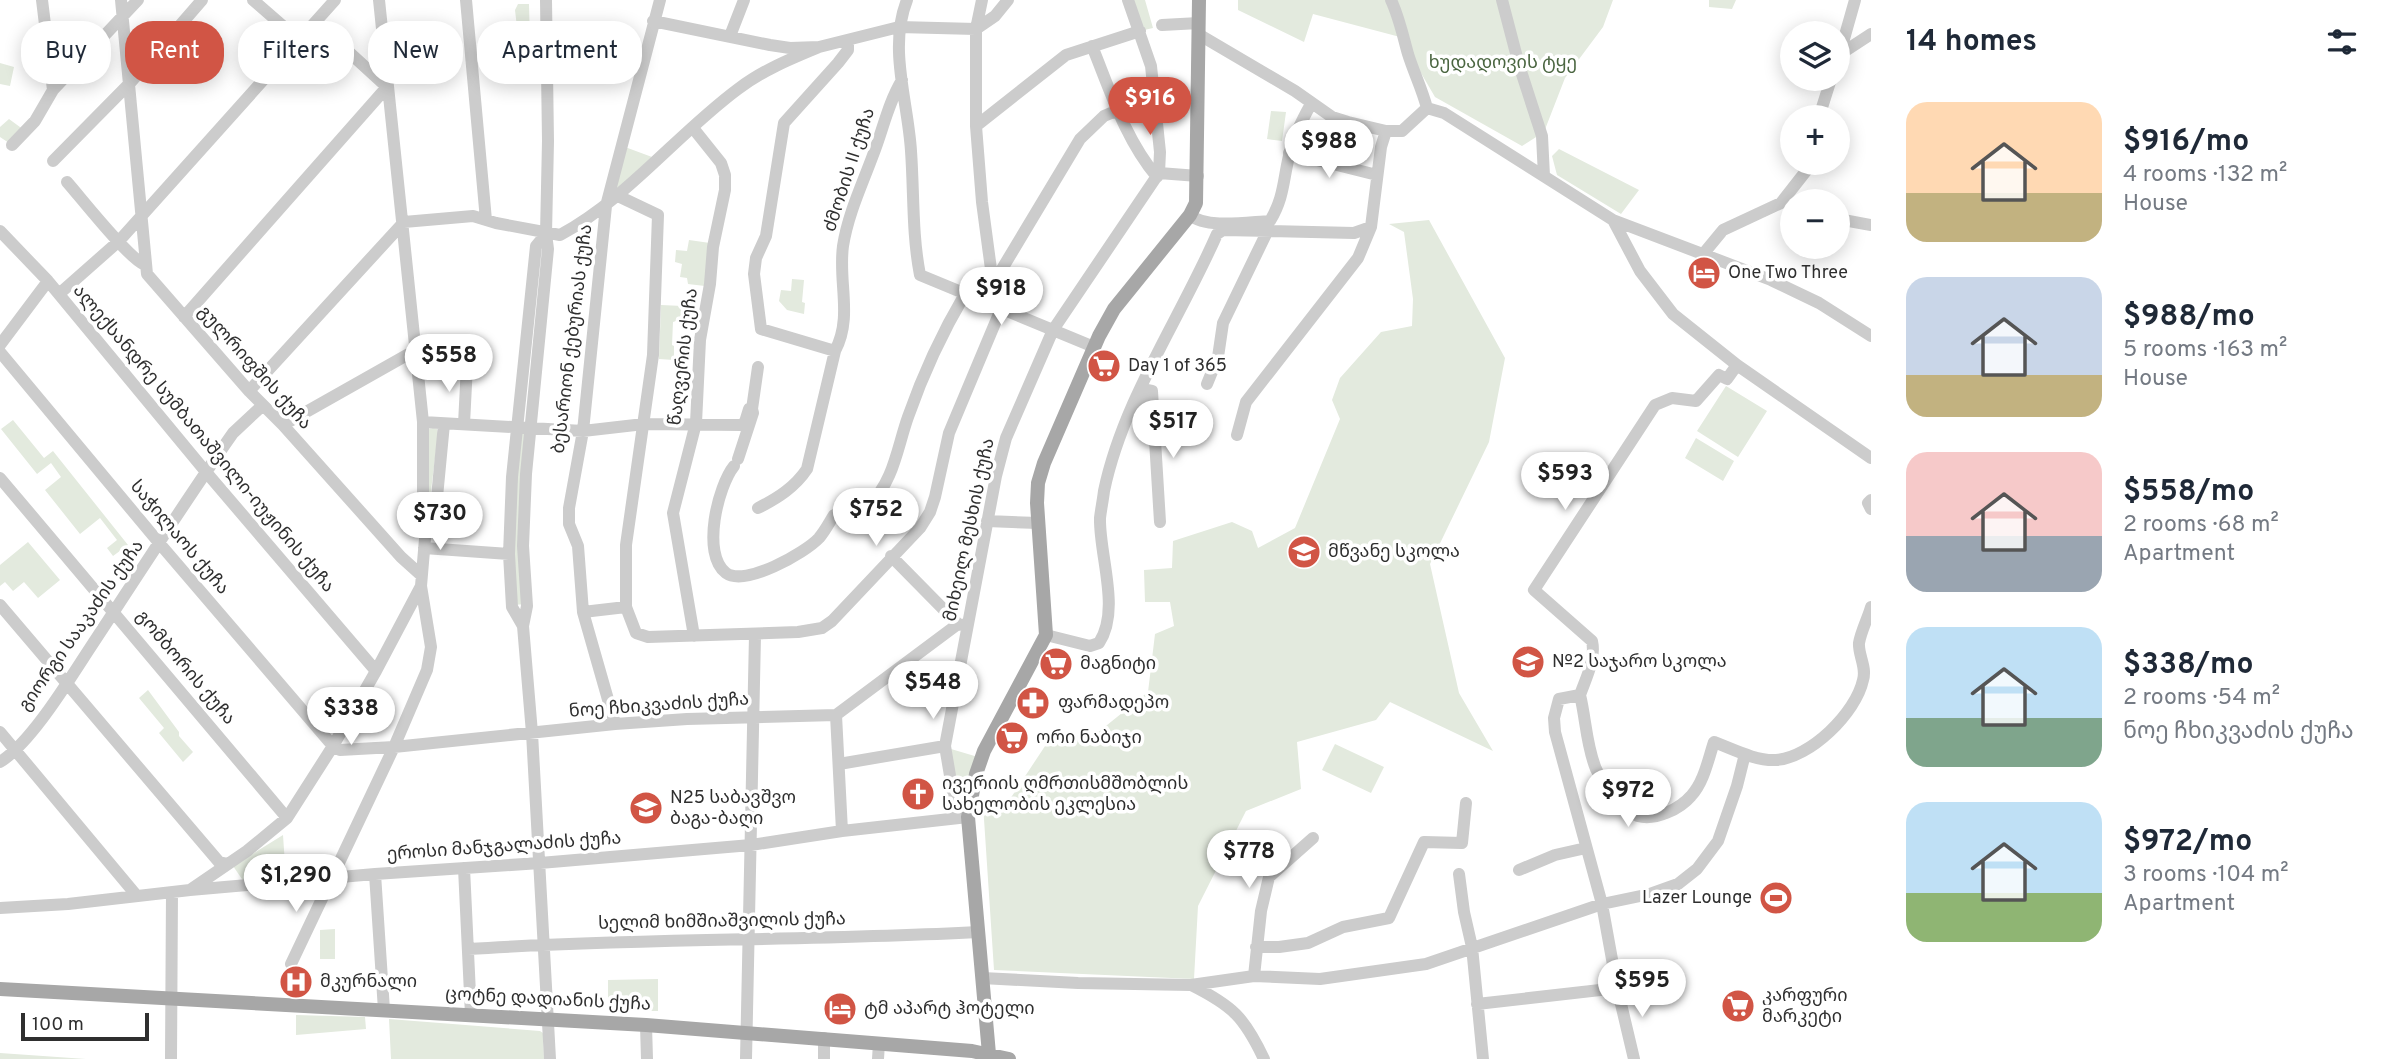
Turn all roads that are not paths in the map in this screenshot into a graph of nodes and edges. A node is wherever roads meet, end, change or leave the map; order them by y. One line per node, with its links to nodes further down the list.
1 (42, 0): 44 (street)
2 (121, 0): 20 (street)
3 (138, 0): 20 (street)
4 (202, 0): 21 (street)
5 (253, 0): 22 (street)
6 (335, 0): 23 (street)
7 (379, 0): 43 (street)
8 (466, 0): 65 (street)
9 (546, 0): 73 (street)
10 (660, 0): 24 (street, ბესარიონ ქებურიას ქუჩა)
11 (744, 0): 33 (street)
12 (907, 0): 27 (street, ძმობის II ქუჩა)
13 (982, 0): 28 (street)
14 (1008, 0): 28 (street)
15 (1128, 0): 30 (street)
16 (1199, 0): 29 (main road)
17 (1391, 0): 47 (street)
18 (1502, 0): 58 (street)
19 (1855, 0): 25 (street)
20 (123, 17): 32 (street); 44 (street)
21 (184, 21)
22 (277, 21)
23 (317, 21)
24 (653, 21): 33 (street); 61 (street, ბესარიონ ქებურიას ქუჩა)
25 (1849, 21)
26 (1162, 25): 29 (street)
27 (899, 27): 28 (street); 34 (street); 39 (street, ძმობის II ქუჩა)
28 (976, 29): 49 (street)
29 (1199, 29): 45 (street); 57 (main road)
30 (1140, 32): 35 (street); 46 (street)
31 (1871, 34): 37 (street)
32 (125, 36)
33 (730, 36): 36 (street)
34 (848, 40): 36 (street); 89 (street)
35 (1092, 46): 48 (street); 49 (street)
36 (818, 47): 50 (street)
37 (1850, 49)
38 (354, 57): 43 (street)
39 (902, 80): 80 (street); 89 (street, ძმობის II ქუჩა)
40 (129, 84): 54 (street)
41 (130, 84): 63 (street)
42 (261, 84): 63 (street)
43 (387, 87): 68 (street); 83 (street)
44 (53, 90): 52 (street)
45 (1311, 104): 51 (street); 53 (street)
46 (1156, 108): 48 (street); 55 (street)
47 (1427, 108): 51 (street); 58 (street)
48 (1119, 113): 55 (street); 78 (street)
49 (975, 126): 78 (street)
50 (693, 128): 60 (street); 100 (street, წაღვერის ქუჩა)
51 (1386, 131): 56 (street)
52 (12, 145)
53 (1289, 153): 56 (street); 64 (street)
54 (54, 159)
55 (1158, 175): 57 (street); 84 (street, მიხეილ მესხის ქუჩა)
56 (1377, 175): 70 (street)
57 (1198, 176): 64 (main road)
58 (1544, 176): 66 (street)
59 (67, 182): 74 (street, გულრიფშის ქუჩა)
60 (618, 195): 61 (street); 103 (street)
61 (606, 206): 73 (street); 106 (street, ბესარიონ ქებურიას ქუჩა)
62 (1780, 208): 75 (street)
63 (143, 215): 74 (street); 76 (street)
64 (1190, 215): 87 (main road)
65 (486, 220): 68 (street); 73 (street)
66 (1613, 220): 75 (street); 92 (street)
67 (1850, 221): 69 (street)
68 (404, 222): 88 (street); 95 (street)
69 (1871, 225)
70 (1371, 226): 71 (street); 107 (street)
71 (1268, 230): 94 (street); 98 (street)
72 (0, 231): 77 (street, ალექსანდრე სუმბათაშვილი-იუჟინის ქუჩა)
73 (546, 234): 105 (street)
74 (118, 241): 76 (street, გულრიფშის ქუჩა); 79 (street)
75 (1704, 253): 85 (street)
76 (145, 265): 83 (street, გულრიფშის ქუჩა)
77 (48, 281): 79 (street, ალექსანდრე სუმბათაშვილი-იუჟინის ქუჩა); 86 (street)
78 (993, 284): 81 (street)
79 (59, 294): 109 (street, ალექსანდრე სუმბათაშვილი-იუჟინის ქუჩა)
80 (965, 294): 81 (street); 97 (street)
81 (983, 302): 82 (street)
82 (1001, 309): 84 (street); 121 (street)
83 (184, 317): 95 (street, გულრიფშის ქუჩა)
84 (1053, 330): 87 (street); 114 (street, მიხეილ მესხის ქუჩა)
85 (1871, 336)
86 (0, 345)
87 (1094, 347): 116 (main road)
88 (414, 351): 99 (street); 104 (street)
89 (835, 351): 112 (street, ძმობის II ქუჩა)
90 (0, 352): 118 (street, საჭილაოს ქუჩა)
91 (467, 365): 102 (street)
92 (1737, 365): 108 (street); 137 (street)
93 (758, 367): 97 (street)
94 (1207, 384)
95 (249, 391): 96 (street, გულრიფშის ქუჩა)
96 (263, 405): 104 (street, გულრიფშის ქუჩა); 109 (street, გიორგი სააკაძის ქუჩა)
97 (752, 409): 100 (street)
98 (1130, 414): 115 (street); 133 (street)
99 (423, 422): 101 (street); 117 (street)
100 (695, 423): 103 (street); 134 (street, წაღვერის ქუჩა)
101 (444, 424): 102 (street); 117 (street)
102 (464, 424): 105 (street)
103 (644, 424): 106 (street); 126 (street)
104 (283, 425): 122 (street, გულრიფშის ქუჩა)
105 (524, 428): 106 (street); 120 (street); 124 (street)
106 (583, 431): 128 (street, ბესარიონ ქებურიას ქუჩა)
107 (1237, 435)
108 (1871, 458)
109 (206, 472): 118 (street, გიორგი სააკაძის ქუჩა); 135 (street, ალექსანდრე სუმბათაშვილი-იუჟინის ქუჩა)
110 (0, 478): 127 (street, გომბორის ქუჩა)
111 (1871, 500): 113 (street)
112 (758, 508)
113 (1871, 509)
114 (987, 521): 116 (street); 130 (street, მიხეილ მესხის ქუჩა)
115 (1160, 522)
116 (1038, 523): 133 (main road)
117 (426, 527): 119 (street)
118 (160, 544): 127 (street, გიორგი სააკაძის ქუჩა); 143 (street, საჭილაოს ქუჩა)
119 (424, 548): 120 (street); 122 (street)
120 (509, 554): 125 (street)
121 (891, 556): 130 (street); 132 (street)
122 (421, 580): 135 (street); 145 (street)
123 (0, 605): 136 (street)
124 (527, 606): 125 (street); 131 (street)
125 (512, 607): 131 (street)
126 (626, 607): 128 (street); 134 (street)
127 (114, 611): 136 (street, გიორგი სააკაძის ქუჩა); 152 (street, გომბორის ქუჩა)
128 (583, 612): 140 (street, ბესარიონ ქებურიას ქუჩა)
129 (1870, 616): 147 (street)
130 (962, 625): 138 (street); 144 (street, მიხეილ მესხის ქუჩა)
131 (523, 626): 142 (street)
132 (755, 635): 134 (street); 139 (street)
133 (1045, 635): 151 (main road)
134 (694, 636)
135 (376, 671): 143 (street)
136 (67, 683): 146 (street, გიორგი სააკაძის ქუჩა); 158 (street)
137 (1580, 695): 147 (street); 156 (street)
138 (836, 715): 139 (street, ნოე ჩხიკვაძის ქუჩა); 149 (street)
139 (753, 717): 140 (street, ნოე ჩხიკვაძის ქუჩა); 155 (street)
140 (615, 724): 142 (street, ნოე ჩხიკვაძის ქუჩა)
141 (0, 732): 146 (street)
142 (532, 733): 145 (street, ნოე ჩხიკვაძის ქუჩა); 157 (street)
143 (333, 746): 145 (street, ნოე ჩხიკვაძის ქუჩა); 152 (street)
144 (945, 746): 149 (street); 151 (street, მიხეილ მესხის ქუჩა)
145 (394, 747): 164 (street)
146 (15, 750): 148 (street, გიორგი სააკაძის ქუჩა); 169 (street)
147 (1745, 754): 170 (street)
148 (0, 762)
149 (839, 764): 153 (street)
150 (1466, 803): 175 (street)
151 (963, 817): 153 (street, ეროსი მანჯგალაძის ქუჩა); 172 (main road)
152 (287, 818): 158 (street)
153 (842, 831): 155 (street, ეროსი მანჯგალაძის ქუჩა)
154 (1313, 838): 175 (street)
155 (751, 845): 157 (street, ეროსი მანჯგალაძის ქუჩა); 173 (street)
156 (1586, 848): 160 (street); 170 (street)
157 (540, 863): 159 (street, ეროსი მანჯგალაძის ქუჩა); 174 (street)
158 (228, 864): 161 (street); 165 (street); 166 (street)
159 (464, 868): 162 (street, ეროსი მანჯგალაძის ქუჩა); 177 (street)
160 (1519, 870)
161 (214, 873): 166 (street); 167 (street)
162 (375, 874): 164 (street, ეროსი მანჯგალაძის ქუჩა); 186 (street)
163 (1459, 874): 176 (street)
164 (331, 879): 165 (street, ეროსი მანჯგალაძის ქუჩა); 178 (street)
165 (241, 886): 166 (street, ეროსი მანჯგალაძის ქუჩა)
166 (217, 888): 167 (street, ეროსი მანჯგალაძის ქუჩა)
167 (190, 890): 168 (street, ეროსი მანჯგალაძის ქუჩა)
168 (172, 892): 169 (street, ეროსი მანჯგალაძის ქუჩა); 184 (street)
169 (137, 896): 171 (street, ეროსი მანჯგალაძის ქუჩა)
170 (1602, 904): 176 (street); 182 (street)
171 (0, 908)
172 (978, 932): 173 (street, სელიმ ხიმშიაშვილის ქუჩა); 180 (main road)
173 (749, 938): 174 (street, სელიმ ხიმშიაშვილის ქუჩა); 190 (street)
174 (544, 944): 177 (street, სელიმ ხიმშიაშვილის ქუჩა); 188 (street)
175 (1256, 947): 179 (street)
176 (1472, 947): 179 (street); 185 (street)
177 (468, 949): 187 (street)
178 (291, 964)
179 (1254, 976): 181 (street)
180 (982, 978): 181 (street); 193 (main road)
181 (1191, 985): 201 (street)
182 (1617, 986): 185 (street); 203 (street)
183 (0, 989): 184 (main road, ცოტნე დადიანის ქუჩა)
184 (170, 998): 186 (main road, ცოტნე დადიანის ქუჩა); 194 (street)
185 (1477, 1004): 202 (street)
186 (384, 1010): 187 (main road, ცოტნე დადიანის ქუჩა)
187 (471, 1015): 188 (main road, ცოტნე დადიანის ქუჩა)
188 (548, 1019): 189 (main road, ცოტნე დადიანის ქუჩა); 195 (street)
189 (646, 1025): 190 (main road, ცოტნე დადიანის ქუჩა); 196 (street)
190 (746, 1033): 191 (main road, ცოტნე დადიანის ქუჩა); 197 (street)
191 (824, 1038): 192 (main road, ცოტნე დადიანის ქუჩა); 198 (street)
192 (879, 1043): 193 (main road, ცოტნე დადიანის ქუჩა); 199 (street)
193 (990, 1057): 200 (main road, ცოტნე დადიანის ქუჩა)
194 (171, 1059)
195 (550, 1059)
196 (648, 1059)
197 (746, 1059)
198 (824, 1059)
199 (878, 1059)
200 (1009, 1059)
201 (1264, 1059)
202 (1483, 1059)
203 (1634, 1059)

